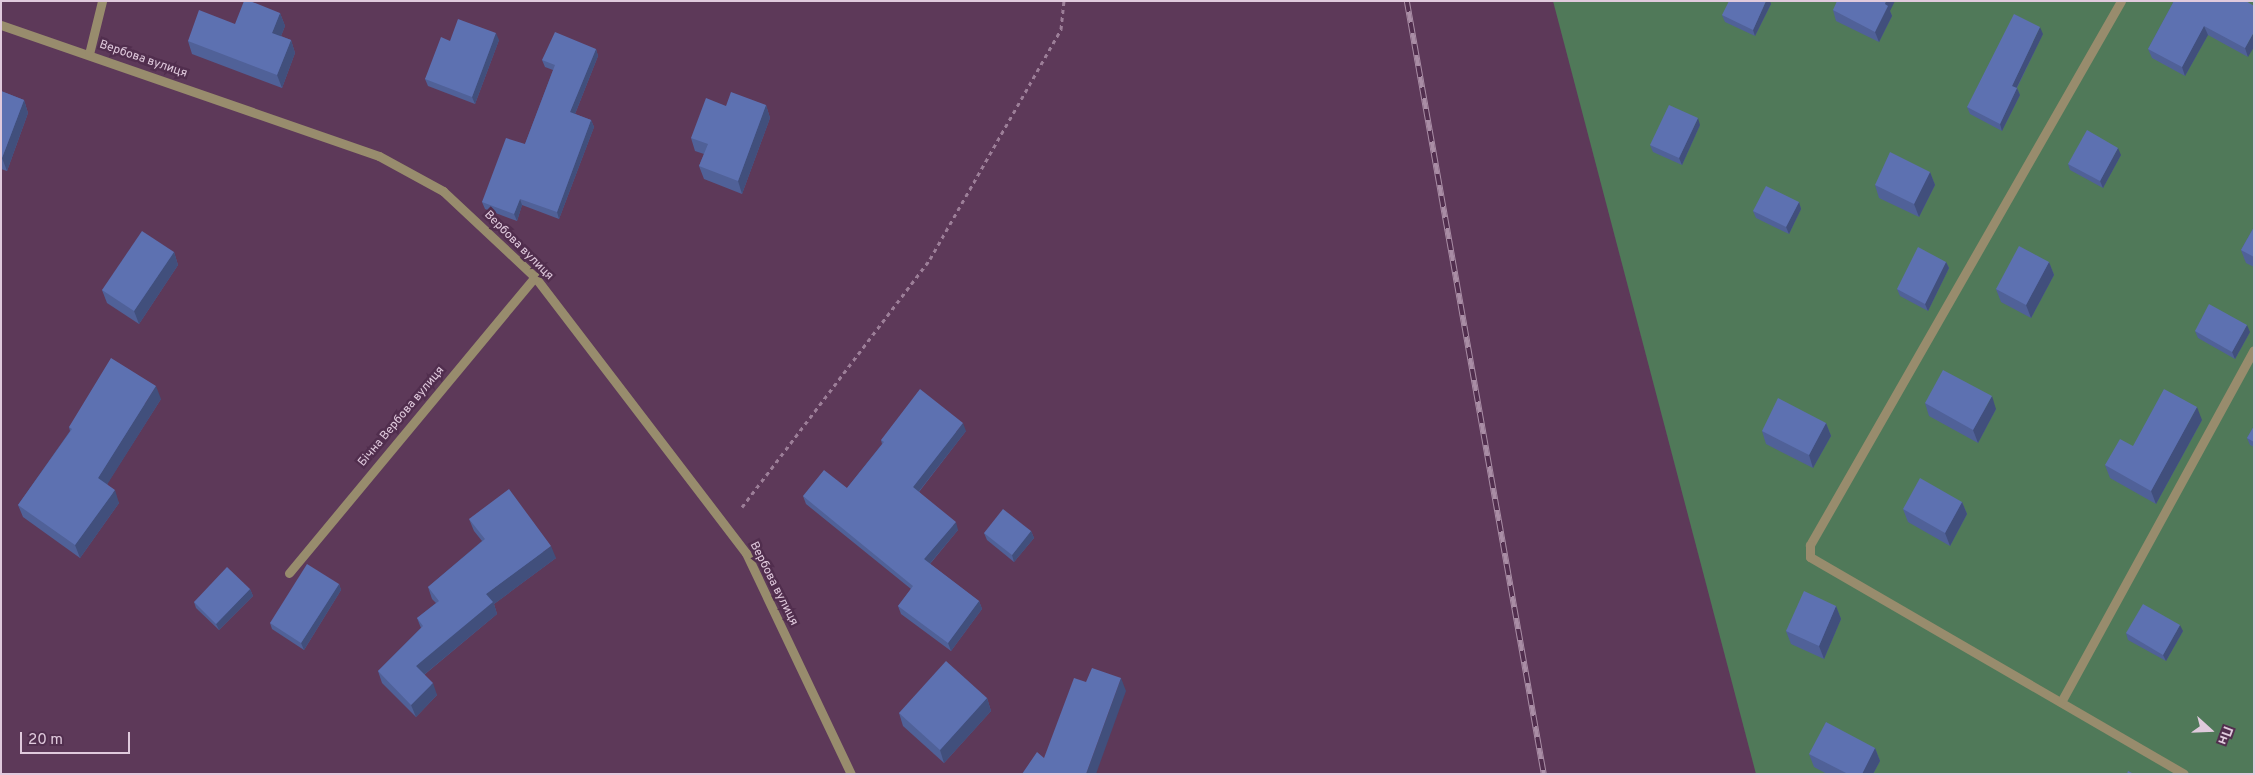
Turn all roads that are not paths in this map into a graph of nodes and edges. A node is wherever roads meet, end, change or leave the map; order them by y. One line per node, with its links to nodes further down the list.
1 (102, 1): 4 (street)
2 (2121, 1): 8 (street)
3 (1, 24): 4 (street, Вербова вулиця)
4 (89, 54): 5 (street, Вербова вулиця)
5 (535, 277): 7 (street, Бічна Вербова вулиця); 9 (street, Вербова вулиця)
6 (2254, 350): 8 (street)
7 (289, 573)
8 (2061, 702): 10 (street)
9 (851, 774)
10 (2184, 774)

